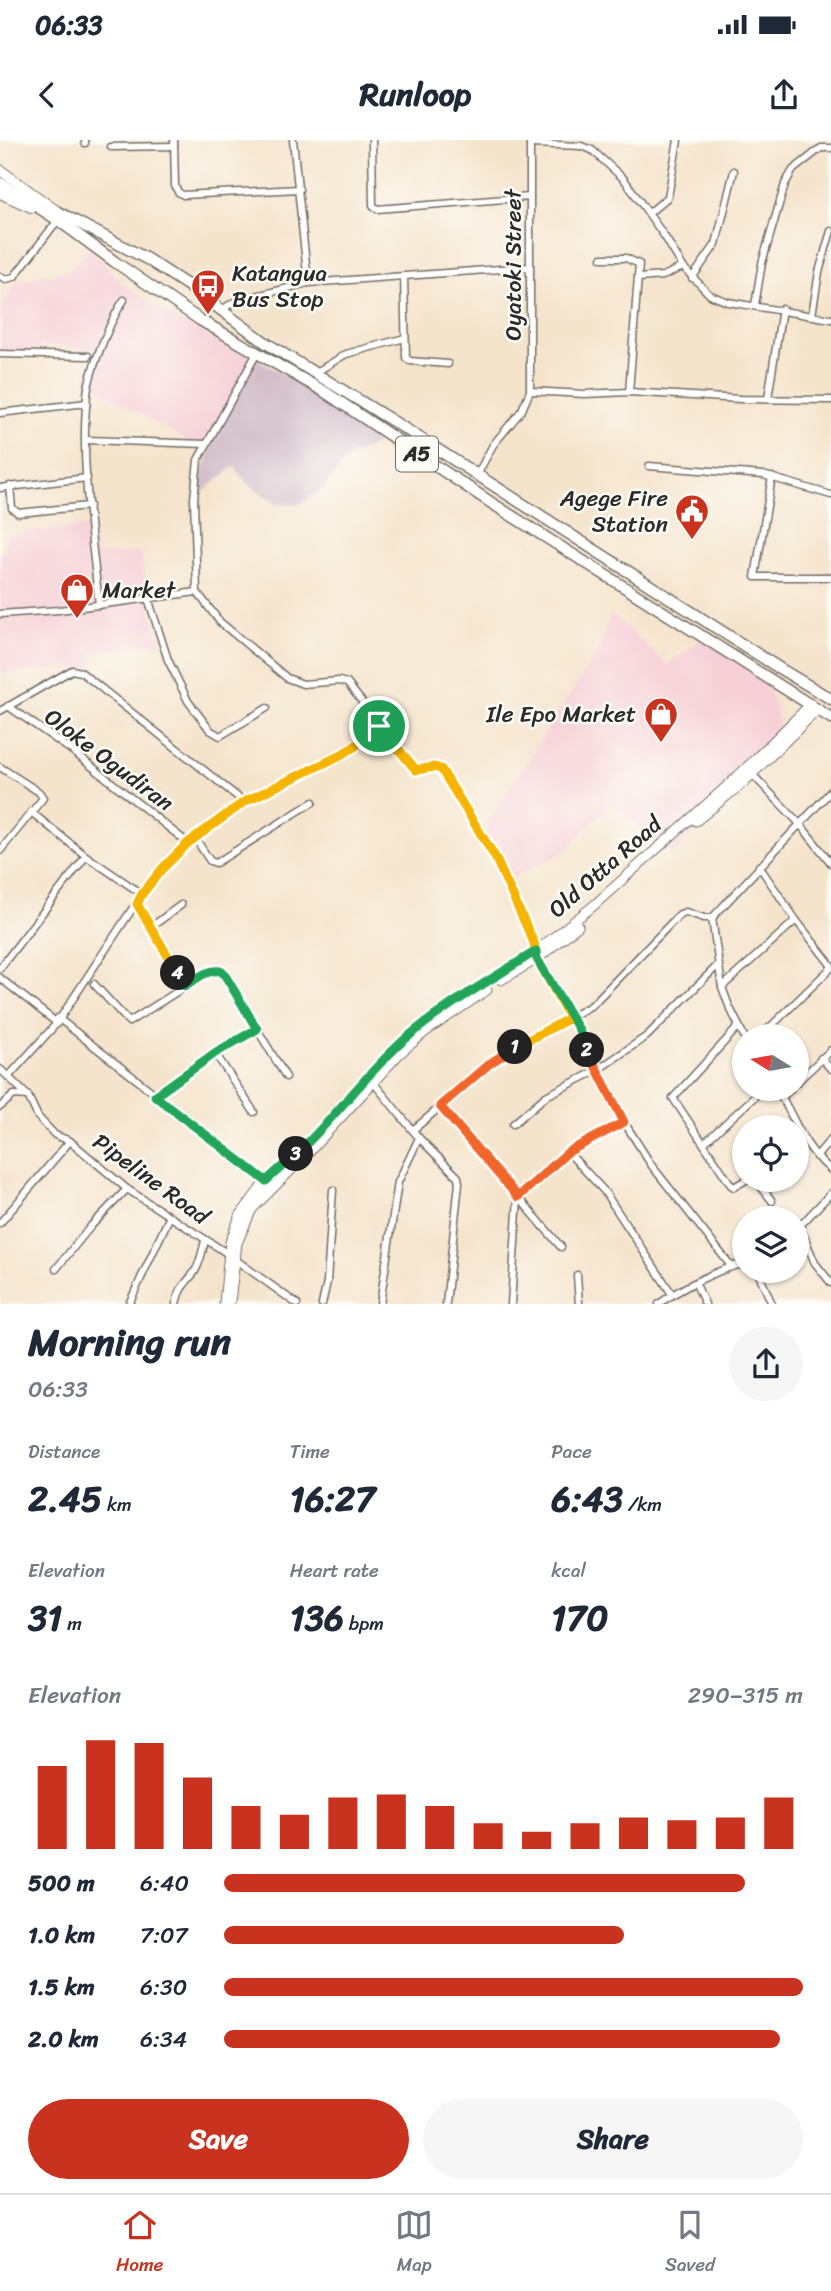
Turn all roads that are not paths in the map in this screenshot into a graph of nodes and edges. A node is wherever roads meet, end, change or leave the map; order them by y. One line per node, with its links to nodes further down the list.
1 (293, 140): 13 (street)
2 (372, 140): 15 (street)
3 (678, 140): 16 (street)
4 (530, 142): 6 (street); 15 (street, Oyatoki Street)
5 (174, 143): 7 (street); 13 (street)
6 (582, 143): 16 (street)
7 (110, 147)
8 (831, 148): 28 (street)
9 (0, 170): 17 (main road)
10 (734, 171): 25 (street)
11 (0, 175): 17 (highway, A5)
12 (0, 183): 17 (highway, A5)
13 (299, 189): 26 (street)
14 (0, 193): 17 (main road)
15 (530, 197): 20 (street, Oyatoki Street)
16 (649, 213): 21 (street)
17 (60, 217): 22 (street); 30 (highway, A5); 34 (highway, A5)
18 (831, 231): 31 (street)
19 (602, 258): 24 (street)
20 (529, 267): 23 (street); 39 (street, Oyatoki Street)
21 (683, 267): 24 (street); 25 (street)
22 (0, 276)
23 (404, 276): 26 (street); 33 (street)
24 (639, 278): 40 (street)
25 (692, 278): 28 (street)
26 (308, 283): 30 (street)
27 (124, 300): 43 (street)
28 (755, 305): 29 (street)
29 (782, 309): 31 (street); 41 (street)
30 (221, 310): 38 (highway, A5)
31 (811, 315): 32 (street)
32 (831, 319)
33 (405, 338): 37 (street); 38 (street)
34 (257, 353): 46 (street); 62 (highway, A5)
35 (0, 354): 36 (street)
36 (88, 356)
37 (448, 364)
38 (314, 373): 48 (highway, A5)
39 (530, 391): 40 (street); 48 (street)
40 (629, 392): 41 (street)
41 (768, 398): 42 (street)
42 (831, 400)
43 (87, 403): 44 (street); 45 (street)
44 (0, 414)
45 (87, 440): 46 (street); 50 (street)
46 (207, 444): 56 (street)
47 (649, 466): 49 (street)
48 (477, 475): 60 (highway, A5)
49 (772, 477): 53 (street); 55 (street)
50 (87, 478): 51 (street); 54 (street)
51 (10, 486): 52 (street); 54 (street)
52 (0, 488)
53 (831, 495)
54 (89, 506): 58 (street)
55 (831, 578)
56 (197, 592): 57 (street); 66 (street)
57 (148, 598): 58 (street); 63 (street)
58 (99, 605): 59 (street)
59 (0, 614)
60 (830, 697)
61 (8, 706): 64 (street); 70 (street); 75 (street, Oloke Ogudiran)
62 (815, 706): 65 (highway, A5); 68 (main road); 86 (main road, Old Otta Road)
63 (267, 708)
64 (0, 711)
65 (831, 718)
66 (379, 726): 70 (street); 86 (street)
67 (0, 767): 72 (street)
68 (752, 774): 73 (street); 86 (main road)
69 (831, 791): 73 (street)
70 (244, 802): 74 (street)
71 (313, 802): 74 (street)
72 (31, 812): 76 (street); 77 (street)
73 (799, 823): 78 (street); 79 (street)
74 (195, 838): 75 (street)
75 (188, 843): 80 (street)
76 (0, 850)
77 (86, 856): 80 (street); 89 (street)
78 (831, 863)
79 (759, 866): 83 (street); 84 (street)
80 (142, 894): 81 (street)
81 (137, 904): 85 (street); 95 (street)
82 (181, 905): 85 (street)
83 (712, 918): 87 (street); 94 (street)
84 (796, 920): 88 (street); 93 (street)
85 (151, 927): 92 (street)
86 (537, 955): 94 (street); 109 (main road, Old Otta Road); 127 (main road, Old Otta Road)
87 (718, 965): 93 (street); 106 (street)
88 (831, 966): 97 (street)
89 (0, 968)
90 (0, 978): 95 (street)
91 (94, 984): 92 (street)
92 (185, 986): 98 (street)
93 (722, 987): 96 (street)
94 (570, 1018): 106 (street); 113 (street)
95 (57, 1020): 107 (street); 111 (street)
96 (738, 1024)
97 (773, 1024)
98 (257, 1029): 101 (street); 108 (street)
99 (732, 1034): 122 (street)
100 (831, 1050): 102 (street)
101 (215, 1053): 111 (street); 115 (street)
102 (821, 1058): 104 (street); 105 (street)
103 (0, 1069): 107 (street, Pipeline Road)
104 (831, 1069)
105 (809, 1070)
106 (596, 1071): 116 (street); 117 (street)
107 (9, 1076): 110 (street, Pipeline Road)
108 (286, 1077)
109 (373, 1082): 118 (street); 141 (main road, Old Otta Road)
110 (28, 1096): 114 (street); 121 (street, Pipeline Road)
111 (155, 1096): 127 (street)
112 (750, 1101): 122 (street)
113 (440, 1106): 118 (street); 133 (street)
114 (0, 1107)
115 (254, 1112)
116 (624, 1122): 124 (street); 142 (street)
117 (513, 1124)
118 (413, 1130): 119 (street)
119 (419, 1138): 155 (street); 156 (street)
120 (831, 1139): 125 (street)
121 (69, 1141): 129 (street, Pipeline Road); 137 (street)
122 (704, 1143): 128 (street)
123 (809, 1149): 125 (street)
124 (568, 1152): 133 (street); 148 (street)
125 (816, 1157): 126 (street)
126 (831, 1170)
127 (266, 1181): 141 (main road, Old Otta Road)
128 (732, 1184)
129 (127, 1189): 136 (street, Pipeline Road); 143 (street)
130 (333, 1189): 154 (street)
131 (765, 1192): 134 (street)
132 (831, 1192): 135 (street)
133 (518, 1197): 139 (street); 157 (street)
134 (772, 1201)
135 (809, 1216)
136 (169, 1218): 138 (street, Pipeline Road); 149 (street)
137 (0, 1223)
138 (205, 1241): 141 (street, Pipeline Road); 150 (street)
139 (561, 1247)
140 (809, 1252): 145 (street)
141 (231, 1257): 151 (main road, Old Otta Road); 152 (main road, Old Otta Road); 153 (street, Pipeline Road)
142 (731, 1266): 147 (street)
143 (56, 1269)
144 (577, 1275): 158 (street)
145 (831, 1282)
146 (763, 1283): 161 (street)
147 (696, 1284): 148 (street); 160 (street)
148 (672, 1294): 159 (street)
149 (129, 1304)
150 (176, 1304)
151 (224, 1304)
152 (230, 1304)
153 (297, 1304)
154 (321, 1304)
155 (380, 1304)
156 (446, 1304)
157 (511, 1304)
158 (579, 1304)
159 (659, 1304)
160 (705, 1304)
161 (772, 1304)

